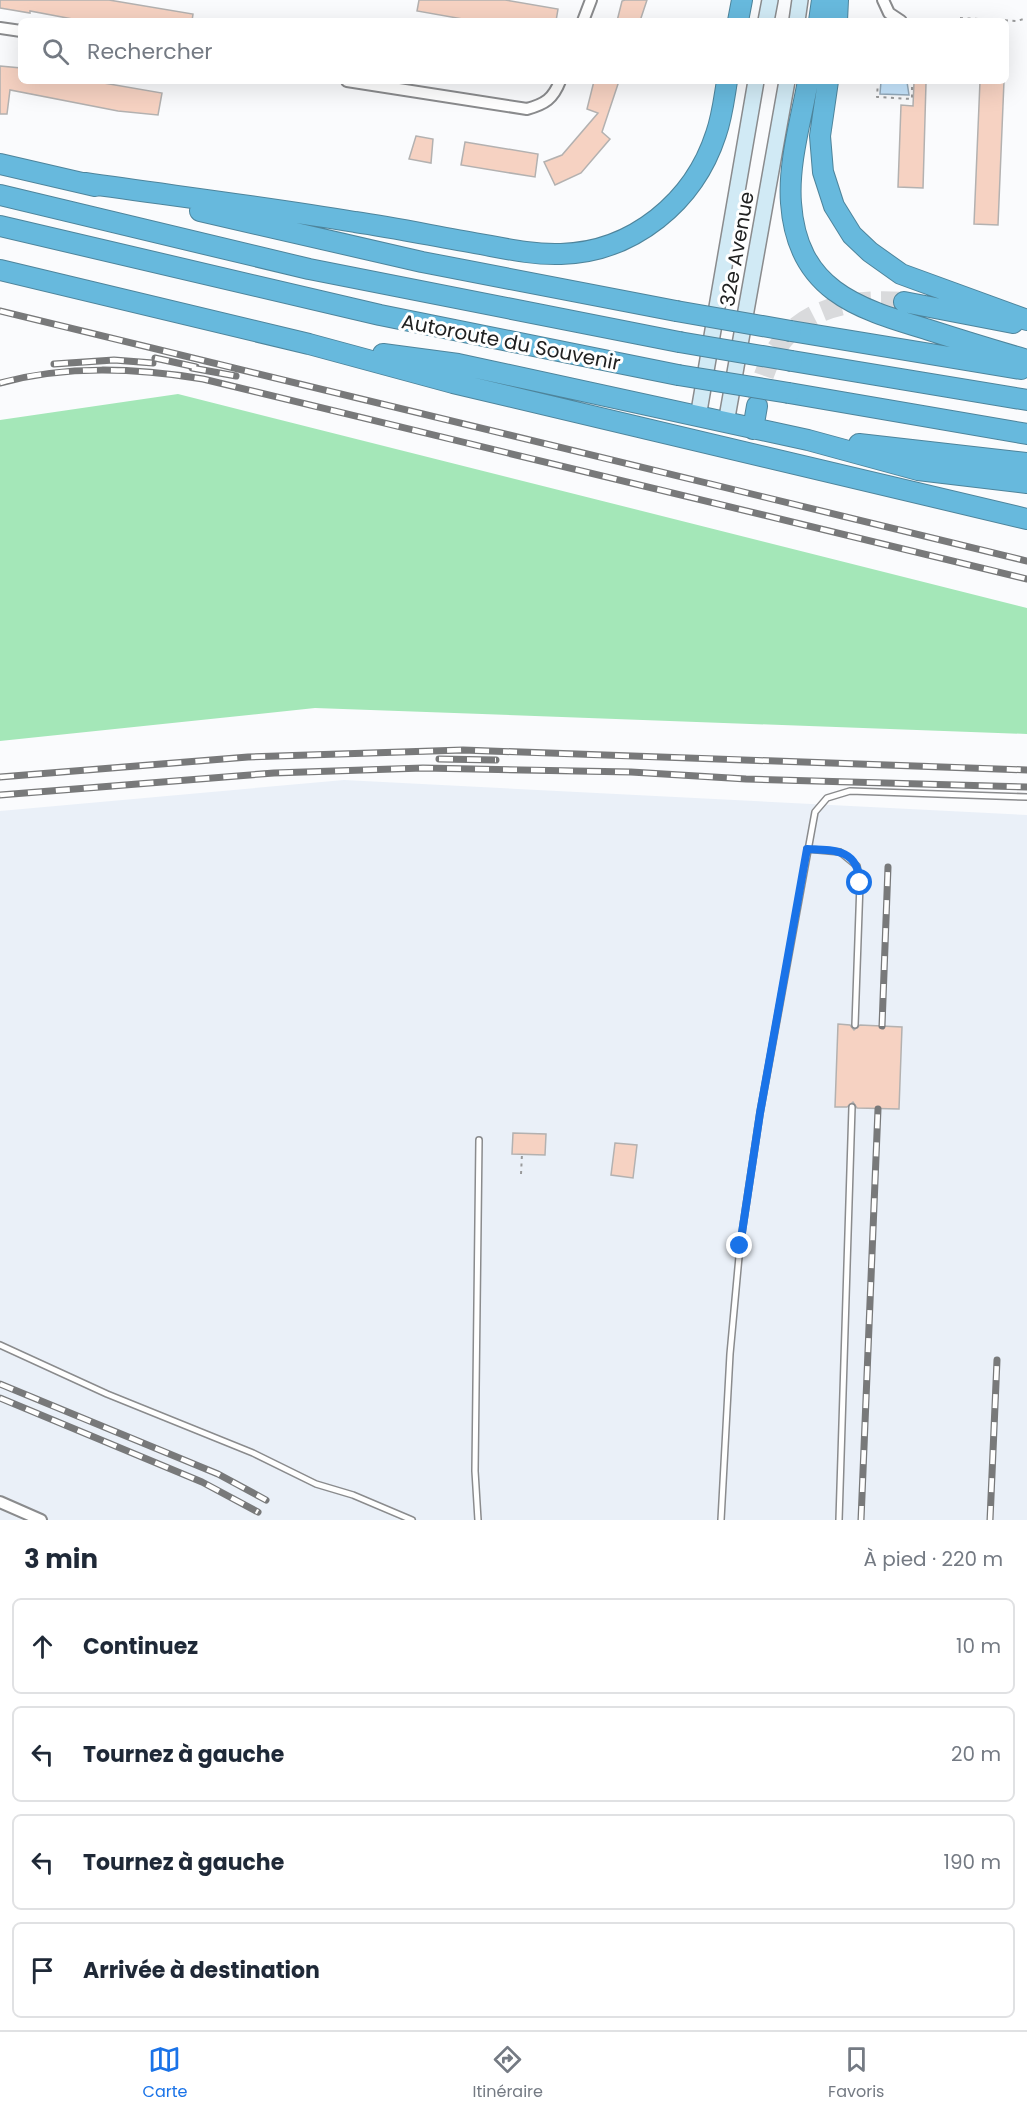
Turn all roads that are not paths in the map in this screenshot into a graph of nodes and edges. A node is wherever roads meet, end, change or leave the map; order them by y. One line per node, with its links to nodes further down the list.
1 (591, 0): 8 (street)
2 (742, 0): 9 (highway)
3 (770, 0): 10 (main road)
4 (800, 0): 11 (main road)
5 (822, 0): 12 (highway)
6 (838, 0): 13 (highway)
7 (883, 0): 14 (street)
8 (584, 18)
9 (739, 18)
10 (767, 18)
11 (797, 18)
12 (819, 18)
13 (837, 18)
14 (896, 18)
15 (0, 28): 16 (street)
16 (18, 31)
17 (366, 84): 18 (street)
18 (559, 84)
19 (727, 84): 25 (highway)
20 (755, 84): 37 (main road, 32e Avenue)
21 (786, 84): 38 (main road, 32e Avenue)
22 (807, 84): 33 (highway)
23 (828, 84): 30 (highway)
24 (0, 164): 25 (highway)
25 (85, 183): 34 (highway, bridge)
26 (0, 195): 35 (highway, Autoroute du Souvenir, bridge)
27 (0, 226): 40 (highway, Autoroute du Souvenir, bridge)
28 (0, 270): 32 (highway)
29 (904, 302): 31 (highway)
30 (1027, 320)
31 (1027, 326)
32 (309, 344): 37 (highway); 44 (highway)
33 (1027, 360)
34 (1027, 370)
35 (1027, 400)
36 (757, 406): 39 (highway)
37 (698, 417): 38 (highway)
38 (726, 423): 39 (highway)
39 (753, 429): 41 (highway)
40 (1027, 434)
41 (808, 440): 42 (highway); 43 (highway)
42 (1027, 463)
43 (1027, 483)
44 (1027, 519)
45 (1027, 797): 46 (lane)
46 (807, 849): 47 (lane); 55 (lane)
47 (855, 1025)
48 (852, 1107): 56 (lane)
49 (479, 1140): 54 (lane)
50 (0, 1345): 53 (lane)
51 (0, 1502): 52 (street)
52 (41, 1520)
53 (412, 1520)
54 (478, 1520)
55 (721, 1520)
56 (839, 1520)

